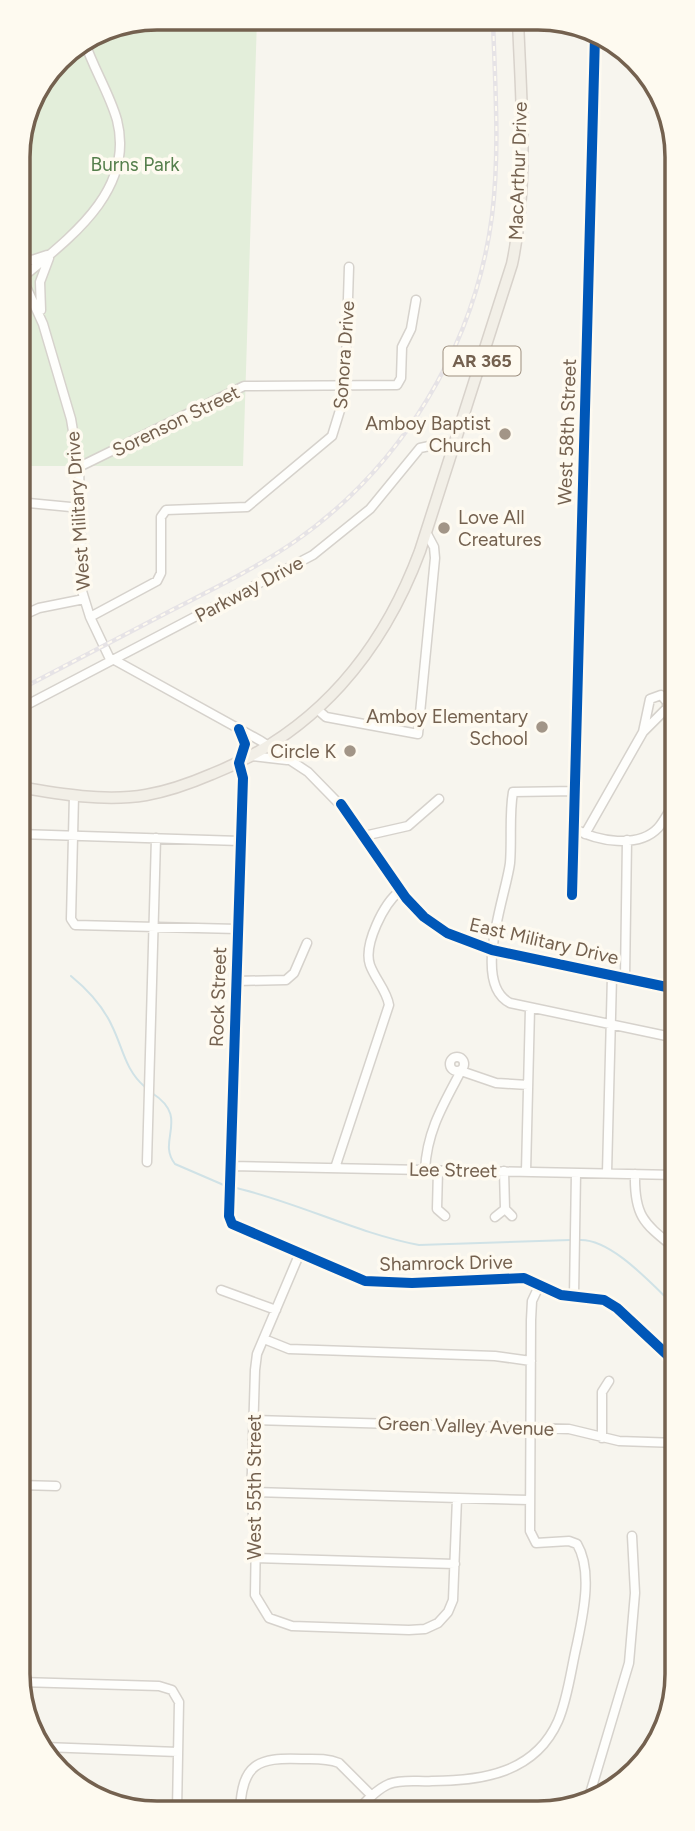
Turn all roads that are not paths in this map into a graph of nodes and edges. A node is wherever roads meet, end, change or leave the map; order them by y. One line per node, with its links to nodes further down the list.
1 (518, 30): 12 (main road, MacArthur Drive / AR 365)
2 (595, 43): 32 (street, West 58th Street)
3 (88, 50): 4 (street)
4 (50, 255): 5 (street); 6 (street); 10 (street)
5 (30, 260)
6 (30, 267)
7 (349, 267): 11 (street, Sonora Drive)
8 (30, 294): 10 (street, West Military Drive)
9 (416, 300): 11 (street, Sorenson Street)
10 (41, 320): 13 (street, West Military Drive)
11 (345, 385): 13 (street, Sorenson Street); 19 (street, Sonora Drive)
12 (452, 451): 16 (main road, MacArthur Drive / AR 365); 20 (street, Parkway Drive)
13 (79, 467): 15 (street, West Military Drive)
14 (30, 502): 15 (street)
15 (80, 508): 17 (street, West Military Drive)
16 (426, 533): 24 (main road, MacArthur Drive / AR 365); 24 (street)
17 (84, 599): 18 (street); 19 (street, West Military Drive)
18 (30, 612)
19 (90, 617): 21 (street, West Military Drive)
20 (127, 652): 21 (street, Parkway Drive); 22 (street)
21 (112, 660): 22 (street); 23 (street, Parkway Drive)
22 (130, 671): 25 (street)
23 (30, 703)
24 (318, 710): 27 (main road, MacArthur Drive / AR 365)
25 (239, 729): 27 (street); 30 (street, Rock Street)
26 (643, 732): 38 (street)
27 (270, 746): 28 (main road, MacArthur Drive / AR 365); 29 (street, East Military Drive)
28 (251, 756): 29 (street); 30 (main road, MacArthur Drive / AR 365)
29 (290, 760): 40 (street, East Military Drive)
30 (239, 762): 33 (main road, MacArthur Drive / AR 365); 43 (street, Rock Street)
31 (30, 789): 33 (main road, MacArthur Drive / AR 365)
32 (576, 791): 36 (street, West 58th Street); 49 (street)
33 (74, 795): 39 (street)
34 (439, 799): 40 (street)
35 (665, 814): 42 (street)
36 (575, 829): 38 (street); 45 (street, West 58th Street)
37 (30, 834): 39 (street)
38 (584, 834): 42 (street)
39 (72, 836): 41 (street); 46 (street)
40 (364, 836): 44 (street, East Military Drive)
41 (156, 838): 43 (street); 46 (street)
42 (627, 840): 51 (street)
43 (240, 841): 47 (street, Rock Street)
44 (400, 891): 49 (street, East Military Drive); 60 (street)
45 (572, 895)
46 (153, 928): 47 (street); 58 (street)
47 (238, 929): 52 (street, Rock Street)
48 (307, 943): 52 (street)
49 (492, 950): 50 (street, East Military Drive); 54 (street)
50 (612, 976): 51 (street, East Military Drive); 55 (street)
51 (625, 978): 53 (street, East Military Drive)
52 (236, 981): 59 (street, Rock Street)
53 (665, 987)
54 (530, 1008): 55 (street); 57 (street)
55 (611, 1024): 56 (street); 66 (street)
56 (665, 1036)
57 (528, 1085): 61 (street); 64 (street)
58 (147, 1162)
59 (230, 1166): 60 (street, Lee Street); 73 (street, Rock Street)
60 (335, 1168): 61 (street, Lee Street)
61 (425, 1170): 62 (street, Lee Street)
62 (438, 1170): 63 (street, Lee Street); 70 (street)
63 (504, 1171): 64 (street, Lee Street); 69 (street)
64 (526, 1172): 65 (street, Lee Street)
65 (576, 1173): 66 (street, Lee Street); 78 (street)
66 (607, 1173): 67 (street, Lee Street)
67 (635, 1174): 68 (street, Lee Street); 74 (street)
68 (665, 1175)
69 (505, 1209): 71 (street); 72 (street)
70 (445, 1216)
71 (512, 1216)
72 (495, 1217)
73 (239, 1230): 75 (street, Shamrock Drive)
74 (665, 1239)
75 (299, 1255): 76 (street, Shamrock Drive); 79 (street, West 55th Street)
76 (540, 1284): 78 (street, Shamrock Drive); 82 (street)
77 (221, 1290): 79 (street)
78 (574, 1296): 81 (street, Shamrock Drive)
79 (276, 1310): 80 (street, West 55th Street)
80 (264, 1339): 82 (street); 84 (street, West 55th Street)
81 (665, 1353)
82 (531, 1361): 85 (street)
83 (609, 1381): 86 (street)
84 (254, 1420): 85 (street, Green Valley Avenue); 90 (street, West 55th Street)
85 (531, 1428): 86 (street, Green Valley Avenue); 92 (street)
86 (602, 1438): 87 (street, Green Valley Avenue)
87 (665, 1442)
88 (30, 1485): 89 (street)
89 (56, 1486)
90 (251, 1492): 91 (street); 94 (street, West 55th Street)
91 (457, 1498): 92 (street); 95 (street)
92 (529, 1500): 100 (street)
93 (632, 1536): 99 (street)
94 (255, 1558): 95 (street); 95 (street, West 55th Street)
95 (455, 1564)
96 (30, 1682): 98 (street)
97 (53, 1747): 98 (street)
98 (178, 1752): 101 (street)
99 (591, 1789)
100 (372, 1796): 102 (street); 103 (street)
101 (177, 1801)
102 (241, 1801)
103 (367, 1801)

